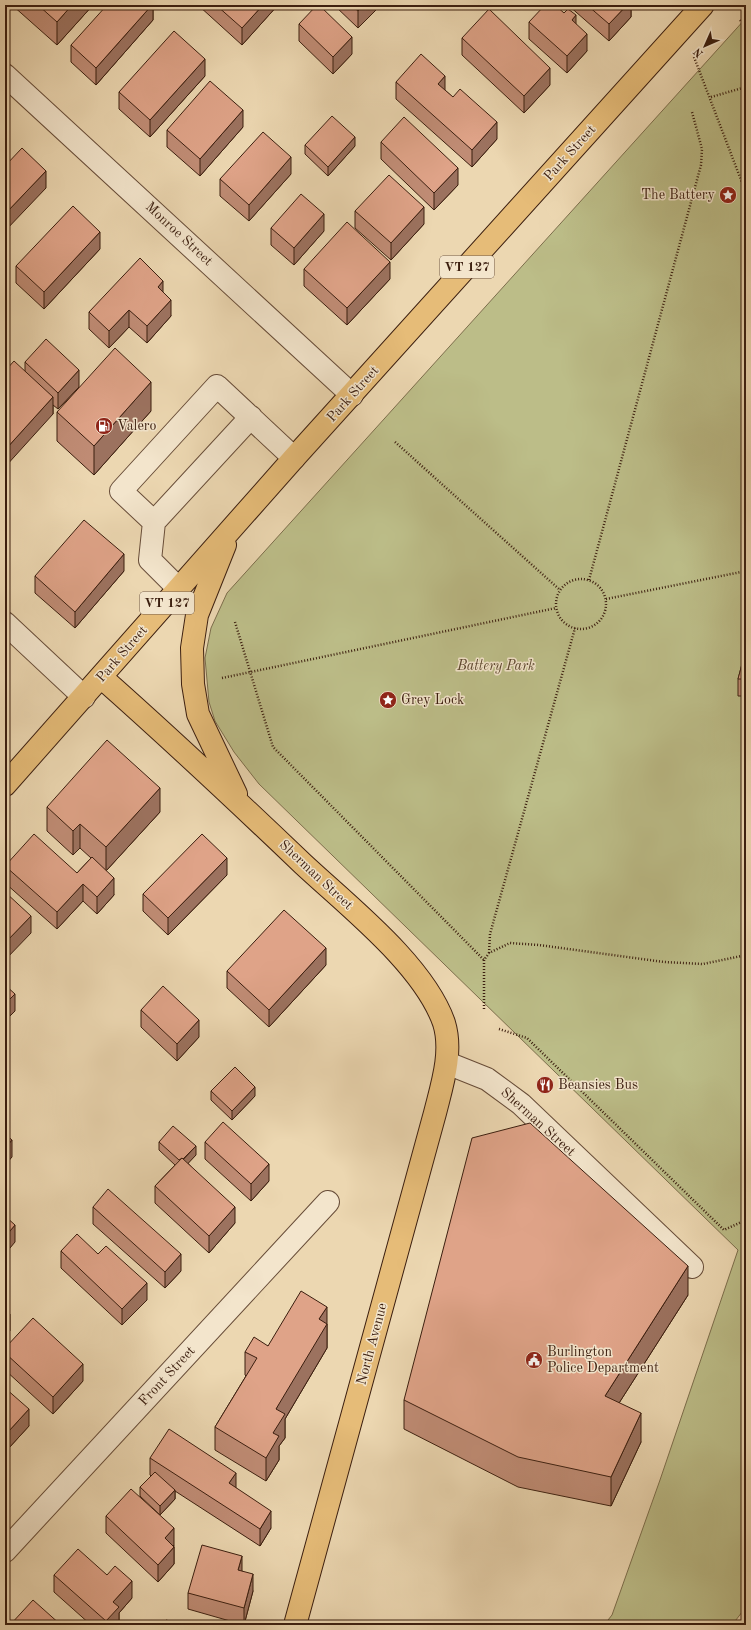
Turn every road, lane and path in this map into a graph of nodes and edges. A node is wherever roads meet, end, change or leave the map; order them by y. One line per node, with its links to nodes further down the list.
1 (703, 5): 4 (main road, Park Street / VT 127)
2 (740, 20): 3 (path)
3 (746, 27)
4 (682, 28): 7 (path); 10 (main road, Park Street / VT 127)
5 (5, 75): 10 (street, Monroe Street)
6 (746, 87): 7 (path)
7 (711, 97): 9 (path)
8 (692, 112): 17 (path)
9 (746, 193)
10 (352, 395): 13 (main road, Park Street / VT 127)
11 (251, 417): 13 (street); 14 (street); 14 (street)
12 (395, 442): 19 (path)
13 (294, 458): 15 (main road, Park Street / VT 127)
14 (154, 522): 18 (street)
15 (232, 529): 18 (main road, Park Street / VT 127); 30 (main road, Sherman Street)
16 (746, 571): 20 (path)
17 (589, 580): 19 (path); 20 (path)
18 (179, 588): 26 (main road, Park Street / VT 127)
19 (560, 590): 21 (path)
20 (606, 599): 24 (path)
21 (556, 608): 24 (path); 25 (path)
22 (235, 622): 25 (path)
23 (5, 623): 28 (street)
24 (576, 628): 31 (path)
25 (250, 672): 27 (path); 33 (path)
26 (101, 677): 28 (main road, Park Street / VT 127); 30 (main road, Sherman Street)
27 (221, 678)
28 (84, 696): 29 (main road, Park Street / VT 127)
29 (5, 785)
30 (240, 804): 36 (main road, Sherman Street)
31 (489, 953): 32 (path); 33 (path)
32 (746, 955)
33 (484, 960): 34 (path)
34 (484, 1009)
35 (499, 1030): 38 (path)
36 (447, 1063): 39 (street, Sherman Street); 41 (main road, North Avenue)
37 (328, 1202): 40 (street, Front Street)
38 (746, 1220)
39 (692, 1267)
40 (5, 1551)
41 (295, 1625)

